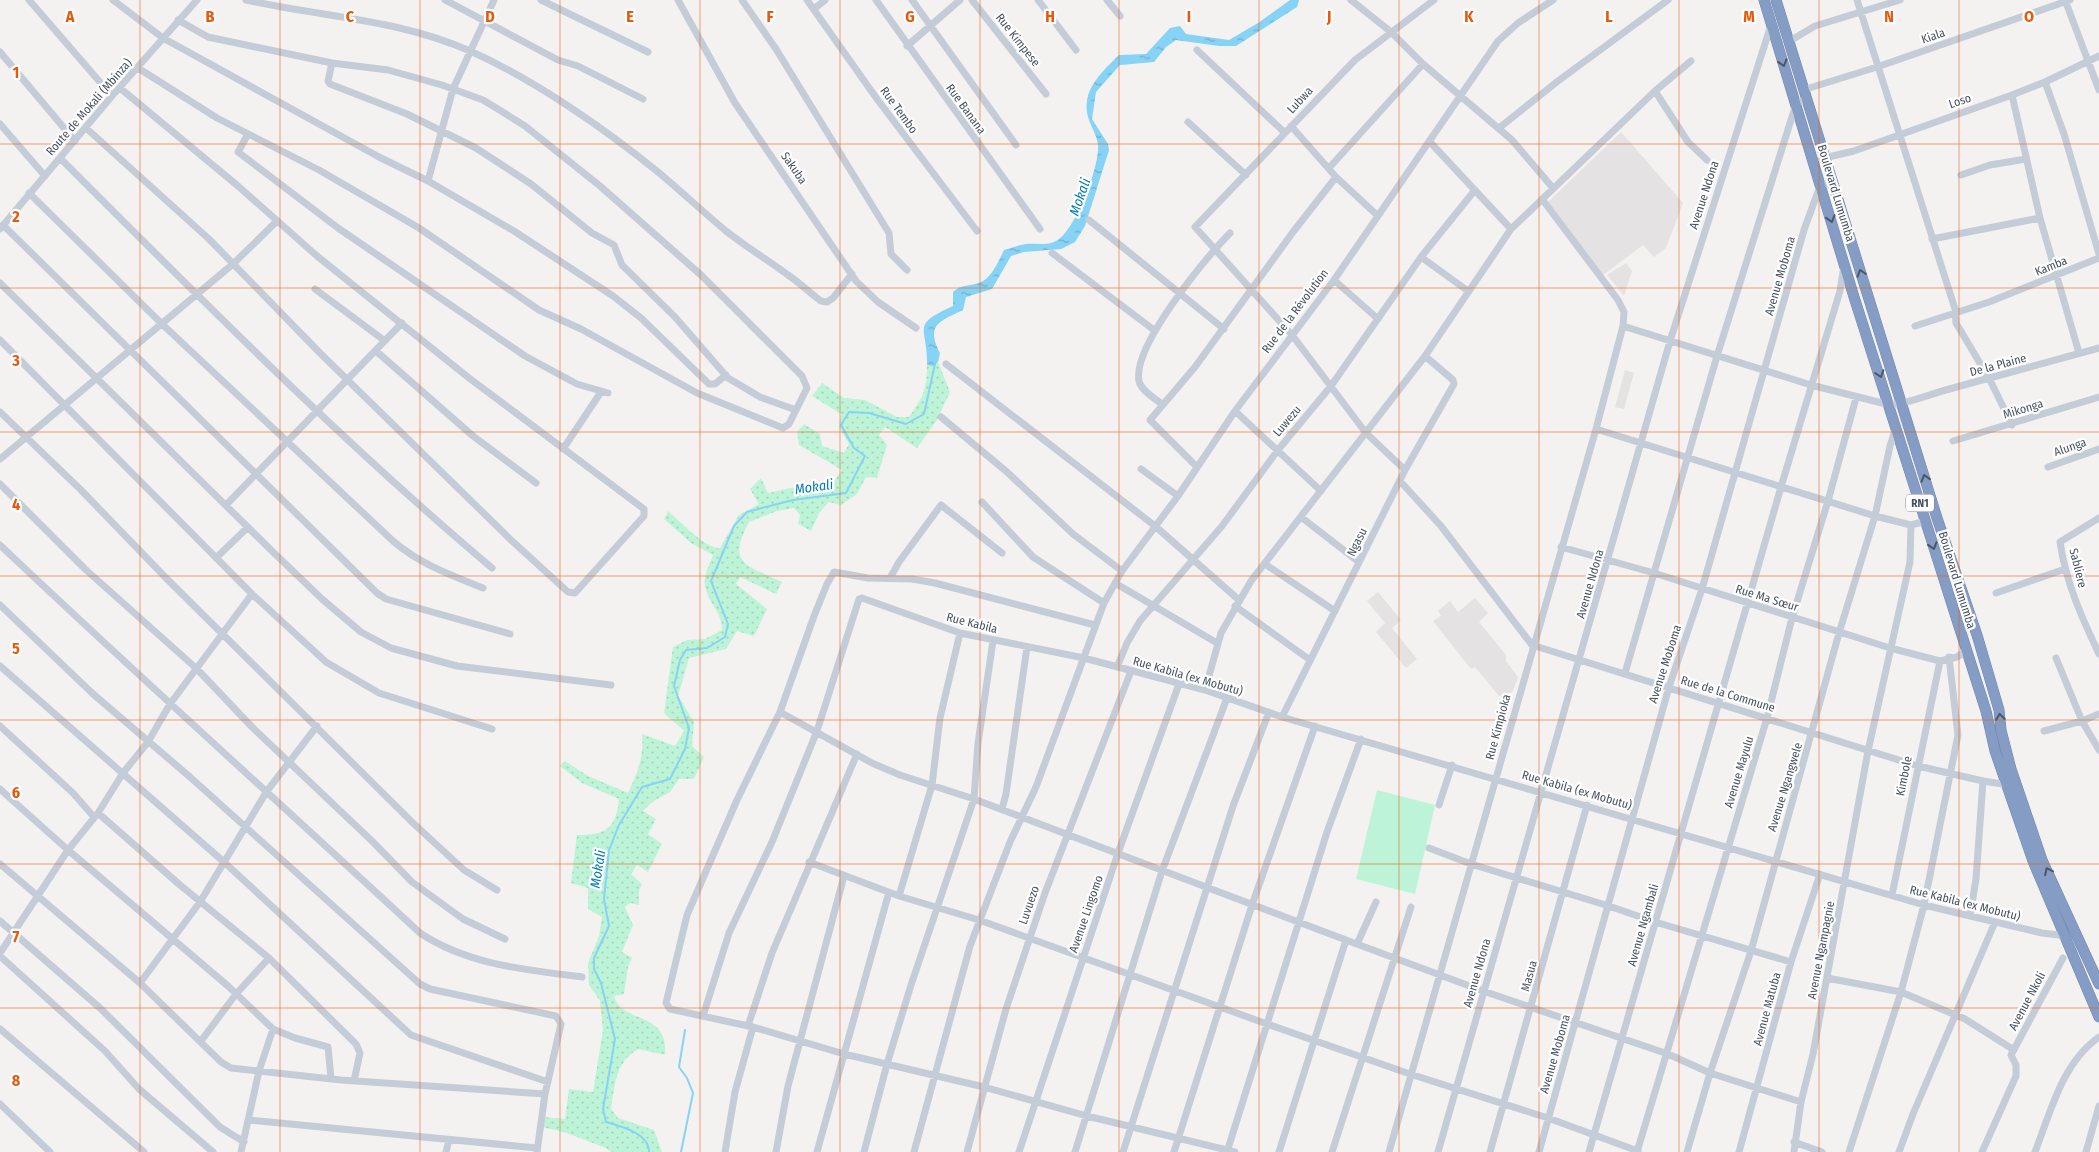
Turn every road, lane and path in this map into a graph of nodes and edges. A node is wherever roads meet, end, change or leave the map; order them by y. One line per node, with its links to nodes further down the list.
1 (29, 0): 59 (street)
2 (113, 0): 35 (street)
3 (197, 0): 30 (street, Route de Mokali (Mbinza))
4 (246, 0): 40 (street)
5 (445, 0): 31 (street)
6 (494, 0): 31 (street)
7 (541, 0): 42 (street)
8 (678, 0): 108 (street, Sakuba)
9 (742, 0): 107 (street)
10 (807, 0): 27 (street, Rue Tembo)
11 (825, 0): 27 (street)
12 (876, 0): 37 (street, Rue Banana)
13 (912, 0): 33 (street)
14 (960, 0): 33 (street)
15 (972, 0): 55 (street, Rue Kimpese)
16 (1038, 0): 38 (street)
17 (1107, 0): 29 (street)
18 (1351, 0): 34 (street)
19 (1434, 0): 34 (street, Lubwa)
20 (1553, 0): 57 (street, Rue de la Révolution)
21 (1668, 0): 66 (street)
22 (1764, 0): 32 (highway, Boulevard Lumumba / RN1)
23 (1776, 0): 36 (highway, Boulevard Lumumba / RN1)
24 (1857, 0): 28 (street)
25 (1900, 0): 28 (street)
26 (2067, 1): 44 (street); 48 (street, Kiala)
27 (814, 9): 97 (street, Rue Tembo)
28 (1861, 11): 36 (street); 48 (street)
29 (1120, 16)
30 (178, 20): 35 (street, Route de Mokali (Mbinza)); 46 (street)
31 (483, 20): 40 (street); 60 (street)
32 (1771, 25): 61 (highway, Boulevard Lumumba / RN1, one-way to 61); 131 (street, Avenue Ndona)
33 (930, 27): 37 (street); 73 (street)
34 (1391, 32): 47 (street); 64 (street, Lubwa)
35 (163, 38): 49 (street, Route de Mokali (Mbinza)); 83 (street)
36 (1788, 42): 56 (highway, Boulevard Lumumba / RN1)
37 (907, 46): 95 (street, Rue Banana)
38 (1076, 50)
39 (1197, 50): 68 (street)
40 (469, 51): 52 (street); 108 (street)
41 (0, 52): 71 (street)
42 (648, 52)
43 (2099, 56): 44 (street, Loso)
44 (2088, 59): 50 (street, Loso); 53 (street)
45 (1690, 61): 54 (street)
46 (332, 63): 52 (street); 67 (street)
47 (1423, 64): 57 (street); 78 (street)
48 (1878, 67): 56 (street, Kiala); 70 (street)
49 (138, 68): 51 (street, Route de Mokali (Mbinza)); 69 (street)
50 (2045, 82): 58 (street, Loso); 102 (street)
51 (120, 88): 59 (street, Route de Mokali (Mbinza)); 93 (street)
52 (453, 89): 67 (street); 152 (street)
53 (2099, 90)
54 (1655, 91): 77 (street); 86 (street)
55 (1046, 94)
56 (1804, 94): 61 (street, Kiala); 75 (highway, Boulevard Lumumba / RN1)
57 (1459, 95): 66 (street); 72 (street, Rue de la Révolution)
58 (2012, 95): 70 (street, Loso); 76 (street)
59 (112, 96): 65 (street, Route de Mokali (Mbinza))
60 (644, 99)
61 (1796, 104): 85 (highway, Boulevard Lumumba / RN1); 137 (street)
62 (1188, 122): 79 (street)
63 (0, 124): 81 (street)
64 (1291, 126): 68 (street, Lubwa); 78 (street)
65 (86, 128): 71 (street, Route de Mokali (Mbinza)); 106 (street)
66 (1499, 128): 86 (street)
67 (442, 132): 83 (street); 140 (street)
68 (1284, 132): 79 (street, Lubwa)
69 (248, 134): 152 (street); 165 (street)
70 (1899, 134): 75 (street, Loso); 99 (street)
71 (75, 140): 74 (street, Route de Mokali (Mbinza))
72 (1430, 142): 87 (street); 90 (street, Rue de la Révolution)
73 (1016, 145)
74 (60, 158): 81 (street, Route de Mokali (Mbinza)); 116 (street)
75 (1824, 158): 84 (highway, Boulevard Lumumba / RN1)
76 (2026, 159): 80 (street); 91 (street)
77 (1707, 160)
78 (1329, 168): 82 (street)
79 (1246, 174): 100 (street, Lubwa)
80 (1961, 175)
81 (45, 176): 88 (street, Route de Mokali (Mbinza))
82 (1336, 177): 90 (street); 113 (street)
83 (428, 181): 140 (street)
84 (1832, 182): 85 (street); 115 (highway, Boulevard Lumumba / RN1, one-way to 84)
85 (1820, 186): 105 (highway, Boulevard Lumumba / RN1, one-way to 105); 139 (street, Avenue Moboma)
86 (1553, 188): 89 (street)
87 (1475, 190): 96 (street); 103 (street, Luwezu)
88 (29, 193): 94 (street, Route de Mokali (Mbinza)); 122 (street)
89 (1542, 199): 96 (street); 123 (street, Rue Kimpioka)
90 (1378, 216): 110 (street, Rue de la Révolution)
91 (2040, 218): 99 (street); 109 (street)
92 (1089, 220): 117 (street)
93 (276, 222): 106 (street); 121 (street)
94 (2, 227): 133 (street)
95 (1040, 229)
96 (1511, 229): 114 (street)
97 (977, 231)
98 (1230, 233): 100 (street)
99 (1932, 239): 119 (street)
100 (1214, 249): 113 (street); 117 (street)
101 (1052, 253): 127 (street)
102 (2099, 254)
103 (1421, 257): 114 (street); 120 (street, Luwezu)
104 (2099, 258): 109 (street, Kamba)
105 (1844, 263): 118 (highway, Boulevard Lumumba / RN1); 144 (street, Avenue Ngambali)
106 (233, 264): 116 (street); 142 (street)
107 (907, 270)
108 (852, 274): 125 (street, Sakuba)
109 (2057, 276): 119 (street, Kamba); 135 (street)
110 (1334, 280): 120 (street); 128 (street, Rue de la Révolution)
111 (0, 283): 141 (street)
112 (315, 289): 130 (street)
113 (1252, 289): 126 (street); 128 (street)
114 (1468, 291): 136 (street)
115 (1867, 291): 118 (highway); 148 (highway, Boulevard Lumumba / RN1)
116 (197, 294): 122 (street); 153 (street)
117 (1181, 294): 126 (street); 127 (street)
118 (1854, 297): 151 (highway, Boulevard Lumumba / RN1, one-way to 151)
119 (1955, 314): 124 (street, Kamba); 143 (street)
120 (1378, 320): 145 (street, Luwezu)
121 (402, 323): 130 (street); 165 (street)
122 (162, 324): 133 (street); 163 (street)
123 (1623, 326): 131 (street, De la Plaine); 159 (street, Rue Kimpioka)
124 (1915, 326)
125 (916, 328)
126 (1224, 329): 150 (street)
127 (1154, 330): 150 (street)
128 (1292, 334): 145 (street); 155 (street, Rue de la Révolution)
129 (0, 340): 149 (street)
130 (385, 341): 134 (street)
131 (1670, 341): 137 (street, De la Plaine); 164 (street, Avenue Ndona)
132 (2099, 348): 135 (street, De la Plaine)
133 (130, 350): 141 (street); 175 (street)
134 (376, 350): 142 (street); 177 (street)
135 (2079, 353): 143 (street, De la Plaine)
136 (1425, 356): 160 (street); 173 (street, Ngasu)
137 (1717, 356): 139 (street, De la Plaine); 168 (street)
138 (946, 364): 190 (street)
139 (1764, 370): 144 (street, De la Plaine); 174 (street, Avenue Moboma)
140 (726, 375): 152 (street)
141 (97, 378): 149 (street); 184 (street)
142 (348, 380): 153 (street); 165 (street)
143 (1990, 380): 148 (street, De la Plaine); 158 (street)
144 (1811, 384): 147 (street, De la Plaine); 179 (street, Avenue Ngambali)
145 (1332, 386): 160 (street); 167 (street, Luwezu)
146 (2099, 397): 158 (street, Mikonga)
147 (1856, 398): 151 (street, De la Plaine); 182 (street, Avenue Mayulu)
148 (1902, 404): 151 (street, De la Plaine); 222 (highway, Boulevard Lumumba / RN1, one-way to 148)
149 (65, 405): 161 (street); 195 (street)
150 (1163, 405): 170 (street)
151 (1890, 405): 157 (highway, Boulevard Lumumba / RN1)
152 (796, 410)
153 (315, 411): 163 (street); 200 (street)
154 (0, 412): 161 (street)
155 (1235, 412): 167 (street); 170 (street, Rue de la Révolution)
156 (941, 417): 202 (street)
157 (1896, 425): 185 (street, Avenue Ngangwele); 188 (highway, Boulevard Lumumba / RN1)
158 (2012, 425): 162 (street, Mikonga)
159 (1596, 429): 164 (street); 193 (street, Rue Kimpioka)
160 (1366, 433): 173 (street); 180 (street)
161 (27, 437): 169 (street); 218 (street)
162 (1953, 441)
163 (288, 442): 175 (street); 206 (street)
164 (1641, 442): 168 (street); 196 (street, Avenue Ndona)
165 (563, 449)
166 (2099, 449): 171 (street, Alunga)
167 (1278, 450): 180 (street); 197 (street, Luwezu)
168 (1687, 457): 174 (street); 203 (street)
169 (0, 460)
170 (1197, 467): 181 (street, Rue de la Révolution)
171 (2048, 467)
172 (1141, 469): 181 (street)
173 (1405, 470): 176 (street, Ngasu)
174 (1736, 473): 179 (street); 207 (street, Avenue Moboma)
175 (257, 474): 184 (street); 221 (street)
176 (1400, 480): 198 (street, Ngasu); 225 (street)
177 (536, 483)
178 (0, 484): 238 (street)
179 (1780, 487): 182 (street); 211 (street, Avenue Ngambali)
180 (1321, 491): 186 (street)
181 (1178, 496): 190 (street, Rue de la Révolution)
182 (1828, 501): 185 (street); 216 (street, Avenue Mayulu)
183 (982, 502): 212 (street)
184 (226, 505): 191 (street)
185 (1875, 516): 189 (street); 220 (street, Avenue Ngangwele)
186 (1301, 517): 198 (street); 199 (street)
187 (2099, 518): 201 (street, Sabliere)
188 (1926, 521): 189 (street); 226 (highway, Boulevard Lumumba / RN1, one-way to 226)
189 (1911, 525): 228 (street, Avenue Ngampagnie)
190 (1155, 526): 197 (street); 202 (street, Rue de la Révolution)
191 (248, 527): 195 (street); 242 (street)
192 (0, 545): 246 (street)
193 (1561, 547): 196 (street, Rue Ma Sœur); 225 (street, Rue Kimpioka)
194 (1002, 553): 204 (street)
195 (216, 558): 208 (street)
196 (1608, 560): 203 (street, Rue Ma Sœur); 233 (street, Avenue Ndona)
197 (1193, 561): 210 (street); 214 (street, Luwezu)
198 (1360, 562): 215 (street, Ngasu)
199 (1265, 564): 210 (street); 215 (street)
200 (492, 568)
201 (2065, 569): 209 (street); 229 (street, Sabliere)
202 (1122, 571): 205 (street, Rue de la Révolution)
203 (1654, 573): 207 (street, Rue Ma Sœur); 240 (street)
204 (890, 578): 217 (street); 248 (street)
205 (1115, 584): 212 (street, Rue de la Révolution); 214 (street)
206 (483, 588)
207 (1702, 589): 211 (street, Rue Ma Sœur); 243 (street, Avenue Moboma)
208 (252, 594): 218 (street); 257 (street)
209 (1996, 594)
210 (1237, 603): 224 (street); 234 (street)
211 (1748, 603): 216 (street, Rue Ma Sœur); 247 (street, Avenue Ngambali)
212 (1104, 604): 217 (street, Rue de la Révolution)
213 (0, 605): 262 (street)
214 (1153, 606): 224 (street); 237 (street, Luwezu)
215 (1335, 612): 234 (street, Ngasu)
216 (1792, 618): 220 (street, Rue Ma Sœur); 252 (street, Avenue Mayulu)
217 (1095, 625): 231 (street, Rue de la Révolution)
218 (223, 632): 238 (street); 255 (street)
219 (960, 633): 223 (street, Rue Kabila); 258 (street, Rue Kabila); 274 (street)
220 (1839, 633): 228 (street, Rue Ma Sœur); 260 (street, Avenue Ngangwele)
221 (510, 634)
222 (1977, 635): 226 (highway); 273 (highway, Boulevard Lumumba / RN1, one-way to 222)
223 (994, 641): 227 (street, Rue Kabila); 278 (street)
224 (1217, 643): 244 (street)
225 (1532, 645): 233 (street, Rue de la Commune); 271 (street, Rue Kimpioka)
226 (1964, 646): 230 (street); 273 (highway, Boulevard Lumumba / RN1)
227 (1027, 647): 231 (street, Rue Kabila); 281 (street)
228 (1890, 648): 235 (street, Rue Ma Sœur); 264 (street, Avenue Ngampagnie)
229 (2099, 654)
230 (1950, 657): 235 (street); 270 (street)
231 (1084, 658): 237 (street, Rue Kabila (ex Mobutu)); 283 (street, Rue de la Révolution)
232 (2056, 658): 253 (street)
233 (1581, 659): 240 (street, Rue de la Commune); 277 (street, Avenue Ndona)
234 (1310, 660): 251 (street, Ngasu)
235 (1940, 661): 268 (street, Kimbole)
236 (0, 666): 269 (street)
237 (1117, 667): 239 (street, Rue Kabila (ex Mobutu))
238 (197, 669): 246 (street); 266 (street)
239 (1131, 671): 241 (street, Rue Kabila (ex Mobutu)); 287 (street, Luvuezo)
240 (1625, 673): 243 (street, Rue de la Commune)
241 (1179, 684): 244 (street, Rue Kabila (ex Mobutu)); 291 (street, Avenue Lingomo)
242 (611, 685)
243 (1669, 687): 247 (street, Rue de la Commune); 284 (street, Avenue Moboma)
244 (1205, 690): 245 (street, Rue Kabila (ex Mobutu))
245 (1227, 698): 249 (street, Rue Kabila (ex Mobutu)); 297 (street)
246 (170, 704): 262 (street); 276 (street)
247 (1717, 704): 252 (street, Rue de la Commune); 286 (street, Avenue Ngambali)
248 (780, 712): 258 (street); 353 (street)
249 (1269, 712): 251 (street, Rue Kabila (ex Mobutu)); 302 (street)
250 (2099, 714): 253 (street)
251 (1282, 716): 256 (street, Rue Kabila (ex Mobutu))
252 (1767, 718): 260 (street, Rue de la Commune); 288 (street, Avenue Mayulu)
253 (2082, 721): 259 (street); 263 (street)
254 (0, 726): 282 (street)
255 (317, 726): 266 (street); 303 (street)
256 (1315, 726): 261 (street, Rue Kabila (ex Mobutu)); 311 (street)
257 (492, 729)
258 (817, 731): 265 (street); 353 (street)
259 (2044, 731)
260 (1813, 732): 264 (street, Rue de la Commune); 292 (street, Avenue Ngangwele)
261 (1361, 739): 267 (street, Rue Kabila (ex Mobutu)); 319 (street)
262 (148, 742): 269 (street); 285 (street)
263 (2099, 750)
264 (1868, 751): 268 (street, Rue de la Commune); 301 (street, Avenue Ngampagnie)
265 (857, 754): 274 (street); 294 (street)
266 (290, 762): 276 (street); 325 (street)
267 (1452, 765): 271 (street, Rue Kabila (ex Mobutu)); 279 (street)
268 (1918, 766): 270 (street, Rue de la Commune); 307 (street, Kimbole)
269 (123, 774): 282 (street); 293 (street)
270 (1949, 774): 272 (street, Rue de la Commune); 312 (street)
271 (1496, 778): 277 (street, Rue Kabila (ex Mobutu)); 296 (street, Rue Kimpioka)
272 (1983, 781): 273 (street, Rue de la Commune); 316 (street)
273 (2011, 784): 324 (highway, Boulevard Lumumba / RN1); 337 (highway, Boulevard Lumumba / RN1, one-way to 273)
274 (932, 785): 278 (street); 308 (street)
275 (0, 789): 290 (street)
276 (267, 791): 285 (street); 340 (street)
277 (1540, 791): 280 (street, Rue Kabila (ex Mobutu)); 300 (street, Avenue Ndona)
278 (974, 798): 281 (street); 315 (street)
279 (1439, 804)
280 (1586, 805): 284 (street, Rue Kabila (ex Mobutu)); 305 (street, Masua)
281 (1002, 809): 283 (street)
282 (96, 815): 290 (street); 309 (street)
283 (1022, 818): 287 (street); 317 (street, Rue de la Révolution)
284 (1633, 818): 286 (street, Rue Kabila (ex Mobutu)); 313 (street, Avenue Moboma)
285 (246, 826): 293 (street); 376 (street)
286 (1682, 833): 288 (street, Rue Kabila (ex Mobutu)); 320 (street, Avenue Ngambali)
287 (1069, 834): 291 (street); 326 (street, Luvuezo)
288 (1728, 847): 292 (street, Rue Kabila (ex Mobutu)); 323 (street, Avenue Mayulu)
289 (1429, 848): 296 (street)
290 (68, 850): 306 (street); 327 (street)
291 (1118, 853): 297 (street); 333 (street, Avenue Lingomo)
292 (1775, 860): 298 (street, Rue Kabila (ex Mobutu)); 330 (street, Avenue Ngangwele)
293 (224, 862): 309 (street); 376 (street)
294 (810, 862): 299 (street); 357 (street)
295 (0, 864): 306 (street)
296 (1470, 864): 300 (street); 339 (street, Rue Kimpioka)
297 (1162, 871): 302 (street); 338 (street)
298 (1820, 874): 301 (street, Rue Kabila (ex Mobutu)); 336 (street, Avenue Matuba)
299 (844, 876): 304 (street); 364 (street)
300 (1517, 877): 305 (street); 346 (street, Avenue Ndona)
301 (1846, 881): 307 (street, Rue Kabila (ex Mobutu)); 342 (street, Avenue Ngampagnie)
302 (1206, 889): 311 (street); 345 (street)
303 (496, 890)
304 (888, 892): 308 (street); 365 (street)
305 (1563, 892): 313 (street); 351 (street, Masua)
306 (38, 895): 322 (street); 343 (street)
307 (1892, 895): 312 (street, Rue Kabila (ex Mobutu))
308 (899, 896): 315 (street)
309 (200, 902): 327 (street); 332 (street)
310 (1376, 902): 329 (street)
311 (1252, 905): 319 (street); 350 (street)
312 (1924, 905): 316 (street, Rue Kabila (ex Mobutu)); 347 (street)
313 (1609, 906): 320 (street); 355 (street, Avenue Moboma)
314 (1411, 907): 334 (street)
315 (937, 909): 317 (street); 369 (street)
316 (1970, 916): 321 (street, Rue Kabila (ex Mobutu))
317 (979, 920): 326 (street); 373 (street, Rue de la Révolution)
318 (0, 921): 322 (street)
319 (1300, 922): 328 (street); 356 (street)
320 (1655, 922): 323 (street); 361 (street, Avenue Ngambali)
321 (1995, 922): 324 (street, Rue Kabila (ex Mobutu)); 352 (street)
322 (14, 932): 331 (street); 393 (street)
323 (1702, 936): 330 (street); 366 (street, Avenue Mayulu)
324 (2064, 938): 341 (highway, Boulevard Lumumba / RN1)
325 (505, 939)
326 (1030, 939): 333 (street); 377 (street, Luvuezo)
327 (172, 940): 343 (street); 348 (street)
328 (1346, 940): 329 (street); 362 (street)
329 (1357, 944): 334 (street)
330 (1751, 950): 336 (street); 371 (street, Avenue Ngangwele)
331 (0, 955): 400 (street)
332 (269, 958): 348 (street); 375 (street)
333 (1083, 958): 338 (street); 381 (street, Avenue Lingomo)
334 (1394, 958): 339 (street); 368 (street)
335 (2063, 958): 367 (street, Avenue Nkoli)
336 (1791, 962): 379 (street, Avenue Matuba)
337 (2097, 973): 341 (highway); 344 (highway, Boulevard Lumumba / RN1)
338 (1128, 975): 345 (street); 386 (street)
339 (1439, 975): 346 (street); 372 (street, Rue Kimpioka)
340 (582, 977)
341 (2081, 977): 349 (highway, Boulevard Lumumba / RN1)
342 (1827, 978): 347 (street); 382 (street, Avenue Ngampagnie)
343 (140, 983): 363 (street)
344 (2099, 984)
345 (1173, 991): 350 (street); 389 (street)
346 (1484, 991): 351 (street); 378 (street, Avenue Ndona)
347 (1901, 992): 352 (street); 424 (street)
348 (236, 994): 358 (street); 363 (street)
349 (2095, 999): 354 (highway, Boulevard Lumumba / RN1)
350 (1219, 1006): 356 (street); 391 (street)
351 (1532, 1008): 355 (street); 384 (street, Masua)
352 (1955, 1015): 367 (street); 425 (street)
353 (703, 1016): 357 (street)
354 (2099, 1017)
355 (1577, 1021): 361 (street); 387 (street, Avenue Moboma)
356 (1267, 1024): 362 (street); 396 (street)
357 (750, 1026): 364 (street); 403 (street)
358 (272, 1028): 370 (street); 374 (street)
359 (0, 1029): 399 (street)
360 (2099, 1037): 427 (street)
361 (1623, 1038): 366 (street); 390 (street, Avenue Ngambali)
362 (1314, 1040): 368 (street); 413 (street)
363 (201, 1041): 370 (street)
364 (800, 1041): 365 (street); 404 (street)
365 (844, 1054): 369 (street); 405 (street)
366 (1668, 1054): 371 (street); 397 (street, Avenue Mayulu)
367 (2012, 1054): 426 (street)
368 (1364, 1058): 372 (street); 414 (street)
369 (887, 1064): 373 (street); 406 (street)
370 (259, 1071): 374 (street); 388 (street)
371 (1710, 1073): 379 (street); 420 (street, Avenue Ngangwele)
372 (1410, 1074): 378 (street); 415 (street, Rue Kimpioka)
373 (935, 1077): 377 (street); 407 (street, Rue de la Révolution)
374 (331, 1078): 375 (street)
375 (354, 1081): 380 (street)
376 (548, 1082): 380 (street)
377 (984, 1087): 381 (street); 408 (street, Luvuezo)
378 (1457, 1089): 384 (street); 416 (street, Avenue Ndona)
379 (1757, 1089): 382 (street); 421 (street, Avenue Matuba)
380 (545, 1094): 395 (street)
381 (1036, 1102): 386 (street); 409 (street, Avenue Lingomo)
382 (1801, 1102): 394 (street, Avenue Ngampagnie)
383 (0, 1104): 398 (street)
384 (1503, 1104): 387 (street); 417 (street, Masua)
385 (2099, 1106): 428 (street)
386 (1087, 1116): 389 (street); 410 (street)
387 (1548, 1118): 390 (street); 418 (street, Avenue Moboma)
388 (248, 1120): 392 (street); 393 (street)
389 (1131, 1126): 391 (street); 411 (street)
390 (1594, 1134): 397 (street); 419 (street, Avenue Ngambali)
391 (1178, 1137): 396 (street); 412 (street)
392 (449, 1140): 395 (street); 402 (street)
393 (244, 1142): 401 (street)
394 (1794, 1142): 422 (street, Avenue Ngampagnie); 423 (street)
395 (537, 1150)
396 (1230, 1151)
397 (1638, 1151)
398 (50, 1152)
399 (144, 1152)
400 (213, 1152)
401 (241, 1152)
402 (446, 1152)
403 (725, 1152)
404 (776, 1152)
405 (817, 1152)
406 (864, 1152)
407 (914, 1152)
408 (967, 1152)
409 (1019, 1152)
410 (1075, 1152)
411 (1123, 1152)
412 (1174, 1152)
413 (1279, 1152)
414 (1332, 1152)
415 (1389, 1152)
416 (1438, 1152)
417 (1490, 1152)
418 (1539, 1152)
419 (1589, 1152)
420 (1686, 1152)
421 (1739, 1152)
422 (1794, 1152)
423 (1822, 1152)
424 (1849, 1152)
425 (1899, 1152)
426 (1982, 1152)
427 (2035, 1152)
428 (2086, 1152)

